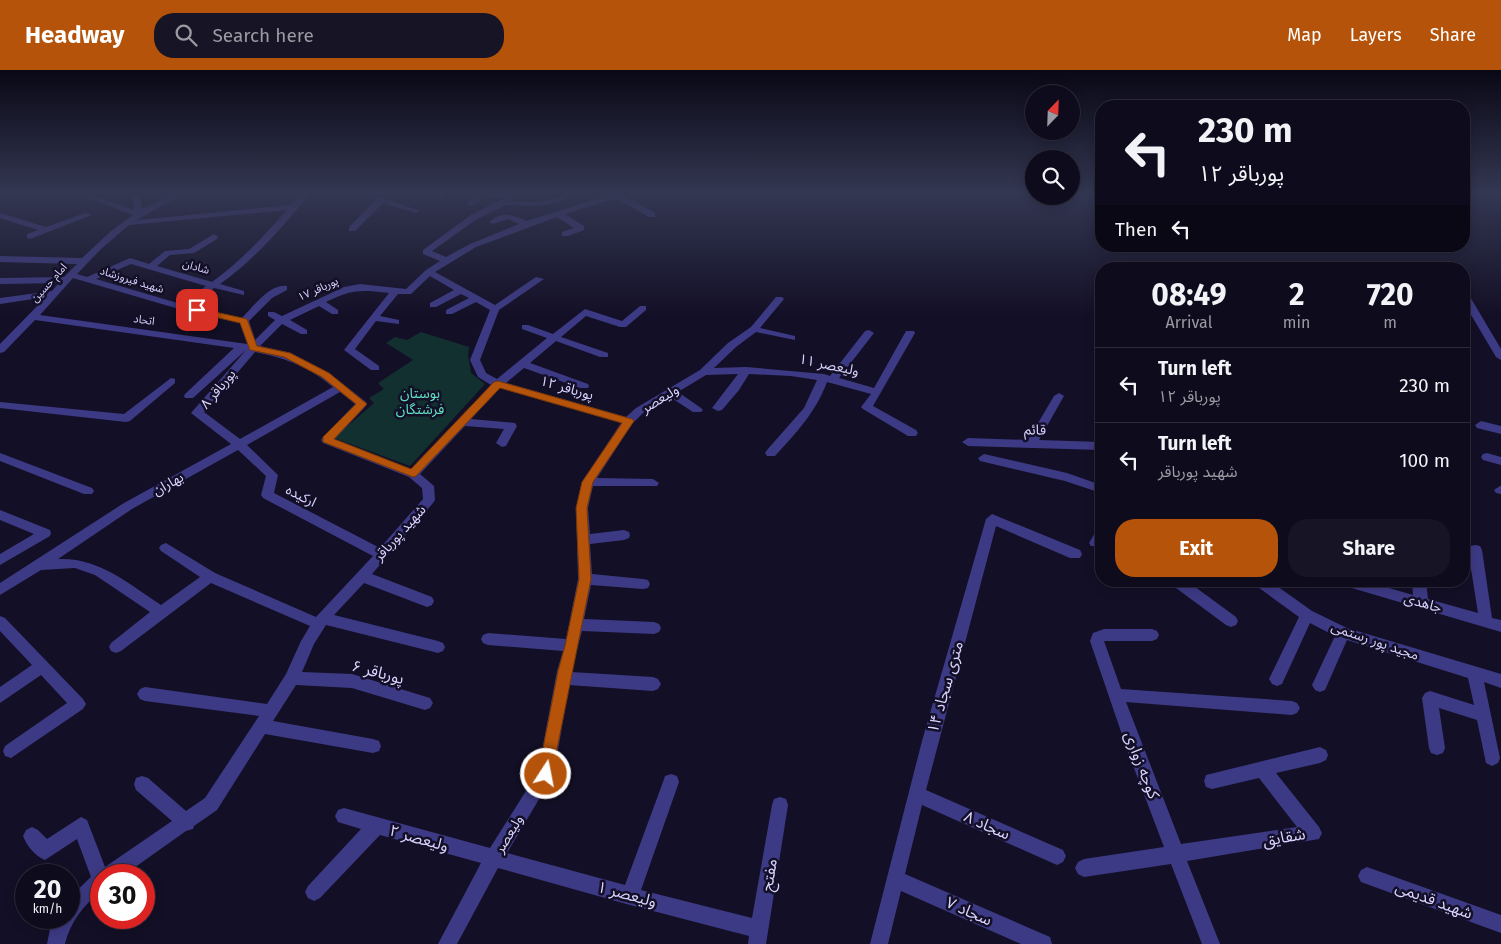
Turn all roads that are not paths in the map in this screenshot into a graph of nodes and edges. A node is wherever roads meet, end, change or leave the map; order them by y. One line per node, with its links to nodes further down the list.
1 (36, 234): 6 (street)
2 (115, 234): 10 (street, امام حسین)
3 (270, 234): 17 (street)
4 (451, 234): 9 (street)
5 (506, 234): 9 (street)
6 (30, 236)
7 (214, 237): 11 (street)
8 (0, 259): 10 (street)
9 (445, 260): 12 (street)
10 (83, 261): 13 (street, امام حسین)
11 (151, 266): 14 (street, شادان); 17 (street, شادان)
12 (429, 272): 19 (street); 20 (street, پورباقر ۱۷)
13 (69, 277): 14 (street, شهید فیروزشاد); 16 (street, شهید فیروزشاد); 21 (street, امام حسین)
14 (88, 279): 29 (street, شهید فیروزشاد)
15 (539, 279): 31 (street)
16 (0, 281)
17 (214, 284): 22 (street, شادان); 29 (street)
18 (284, 288): 38 (street)
19 (460, 290): 23 (street); 28 (street)
20 (394, 291): 26 (street, پورباقر ۱۷); 36 (street)
21 (56, 293): 25 (street); 35 (street, امام حسین)
22 (241, 293)
23 (476, 298): 31 (street); 33 (street)
24 (779, 299): 41 (street, ولیعصر)
25 (0, 301)
26 (319, 302): 32 (street); 37 (street, پورباقر ۱۷)
27 (1470, 305): 50 (street)
28 (433, 306)
29 (182, 307): 38 (street, شهید فیروزشاد)
30 (643, 308): 46 (street)
31 (495, 309): 57 (street)
32 (335, 312)
33 (449, 312)
34 (271, 314): 37 (street)
35 (32, 317): 47 (street, اتحاد); 48 (street, امام حسین)
36 (374, 318): 39 (street); 52 (street)
37 (282, 320): 42 (street); 47 (street, پورباقر ۱۷)
38 (244, 321): 47 (street)
39 (396, 322)
40 (525, 328): 46 (street)
41 (754, 329): 45 (street); 54 (street, ولیعصر)
42 (304, 332)
43 (869, 333): 55 (street)
44 (910, 333): 61 (street)
45 (790, 338)
46 (555, 339): 49 (street); 51 (street)
47 (247, 347): 59 (street, اتحاد); 62 (street); 74 (street, پورباقر ۸)
48 (0, 350)
49 (604, 355)
50 (1501, 357)
51 (524, 364): 57 (street); 58 (street)
52 (375, 368)
53 (746, 370): 54 (street, ولیعصر ۱۱); 55 (street, ولیعصر ۱۱); 65 (street)
54 (704, 372): 60 (street, ولیعصر)
55 (828, 378): 61 (street, ولیعصر ۱۱); 77 (street)
56 (171, 380): 64 (street)
57 (498, 384): 67 (street, پورباقر ۱۲); 68 (street)
58 (584, 386)
59 (341, 388): 74 (street, بهاران); 82 (street, اتحاد)
60 (670, 392): 66 (street); 67 (street, ولیعصر)
61 (877, 392): 71 (street)
62 (188, 396)
63 (1059, 396): 75 (street)
64 (0, 405)
65 (718, 408)
66 (698, 410)
67 (628, 421): 83 (street, ولیعصر)
68 (461, 422): 73 (street); 82 (street)
69 (1481, 425): 70 (street)
70 (1501, 430)
71 (912, 432)
72 (968, 442): 75 (street, قائم)
73 (502, 443)
74 (239, 444): 92 (street, ارکیده); 95 (street, بهاران)
75 (1031, 445): 76 (street, قائم)
76 (1095, 446)
77 (771, 453)
78 (0, 457): 86 (street)
79 (1486, 457): 81 (street)
80 (984, 458): 85 (street)
81 (1501, 461)
82 (413, 474): 92 (street, شهید پورباقر)
83 (588, 482): 84 (street); 89 (street, ولیعصر)
84 (653, 483)
85 (1095, 487)
86 (88, 491)
87 (0, 515): 94 (street)
88 (624, 535): 89 (street)
89 (583, 540): 98 (street, ولیعصر)
90 (166, 548): 97 (street)
91 (1475, 550): 112 (street)
92 (381, 554): 96 (street, شهید پورباقر)
93 (1075, 554): 147 (street, ۱۴ متری سجاد)
94 (0, 560)
95 (37, 566): 104 (street, بهاران); 107 (street)
96 (360, 576): 105 (street); 109 (street, شهید پورباقر)
97 (210, 577): 107 (street); 109 (street)
98 (585, 579): 99 (street); 113 (street, ولیعصر)
99 (643, 584)
100 (1186, 587): 110 (street)
101 (1268, 587): 108 (street, مجید پور رستمی)
102 (1368, 587): 106 (street, جاهدی)
103 (1420, 587): 106 (street)
104 (1, 588)
105 (427, 601)
106 (1421, 603): 112 (street, جاهدی)
107 (161, 612): 119 (street)
108 (1307, 616): 116 (street, مجید پور رستمی); 126 (street)
109 (321, 621): 121 (street); 124 (street, شهید پورباقر)
110 (1231, 621)
111 (0, 622): 122 (street)
112 (1486, 622): 114 (street, جاهدی)
113 (576, 625): 115 (street); 120 (street, ولیعصر)
114 (1501, 626)
115 (654, 628)
116 (1343, 633): 123 (street, مجید پور رستمی); 129 (street)
117 (1152, 635): 131 (street, کوچه زواری)
118 (488, 639): 120 (street)
119 (116, 646)
120 (572, 646): 125 (street, ولیعصر)
121 (438, 647)
122 (40, 667): 132 (street); 140 (street)
123 (1475, 673): 127 (street, مجید پور رستمی); 136 (street)
124 (292, 678): 133 (street, پورباقر ۶); 135 (street, شهید پورباقر)
125 (564, 678): 128 (street); 155 (street, ولیعصر)
126 (1277, 679)
127 (1501, 681)
128 (654, 684)
129 (1320, 685)
130 (145, 694): 135 (street)
131 (1117, 695): 134 (street); 153 (street, کوچه زواری)
132 (0, 696)
133 (425, 703)
134 (1292, 708)
135 (271, 711): 137 (street, شهید پورباقر)
136 (1483, 715): 139 (street); 142 (street)
137 (262, 726): 138 (street); 150 (street, شهید پورباقر)
138 (373, 746)
139 (1436, 748)
140 (11, 751)
141 (1320, 755): 143 (street)
142 (1492, 758)
143 (1262, 769): 144 (street); 153 (street, شقایق)
144 (1212, 781)
145 (671, 782): 163 (street)
146 (142, 784): 150 (street)
147 (917, 794): 154 (street, سجاد ۸); 160 (street, ۱۴ متری سجاد)
148 (780, 805): 167 (street, مفتح)
149 (344, 816): 151 (street, ولیعصر ۲)
150 (187, 822): 157 (street, شهید پورباقر)
151 (376, 826): 155 (street, ولیعصر ۲); 162 (street)
152 (32, 836): 156 (street)
153 (1177, 854): 158 (street); 172 (street, کوچه زواری)
154 (1057, 856)
155 (494, 858): 163 (street, ولیعصر ۱); 169 (street, ولیعصر)
156 (95, 864)
157 (124, 864)
158 (1084, 868)
159 (1367, 876): 165 (street, شهید قدیمی)
160 (896, 879): 170 (street, ۱۴ متری سجاد); 171 (street, سجاد ۷)
161 (90, 889): 164 (street)
162 (314, 892)
163 (630, 896): 167 (street, ولیعصر ۱)
164 (80, 899)
165 (1501, 924)
166 (60, 929): 168 (street)
167 (758, 936)
168 (56, 944)
169 (447, 944)
170 (879, 944)
171 (1043, 944)
172 (1211, 944)

